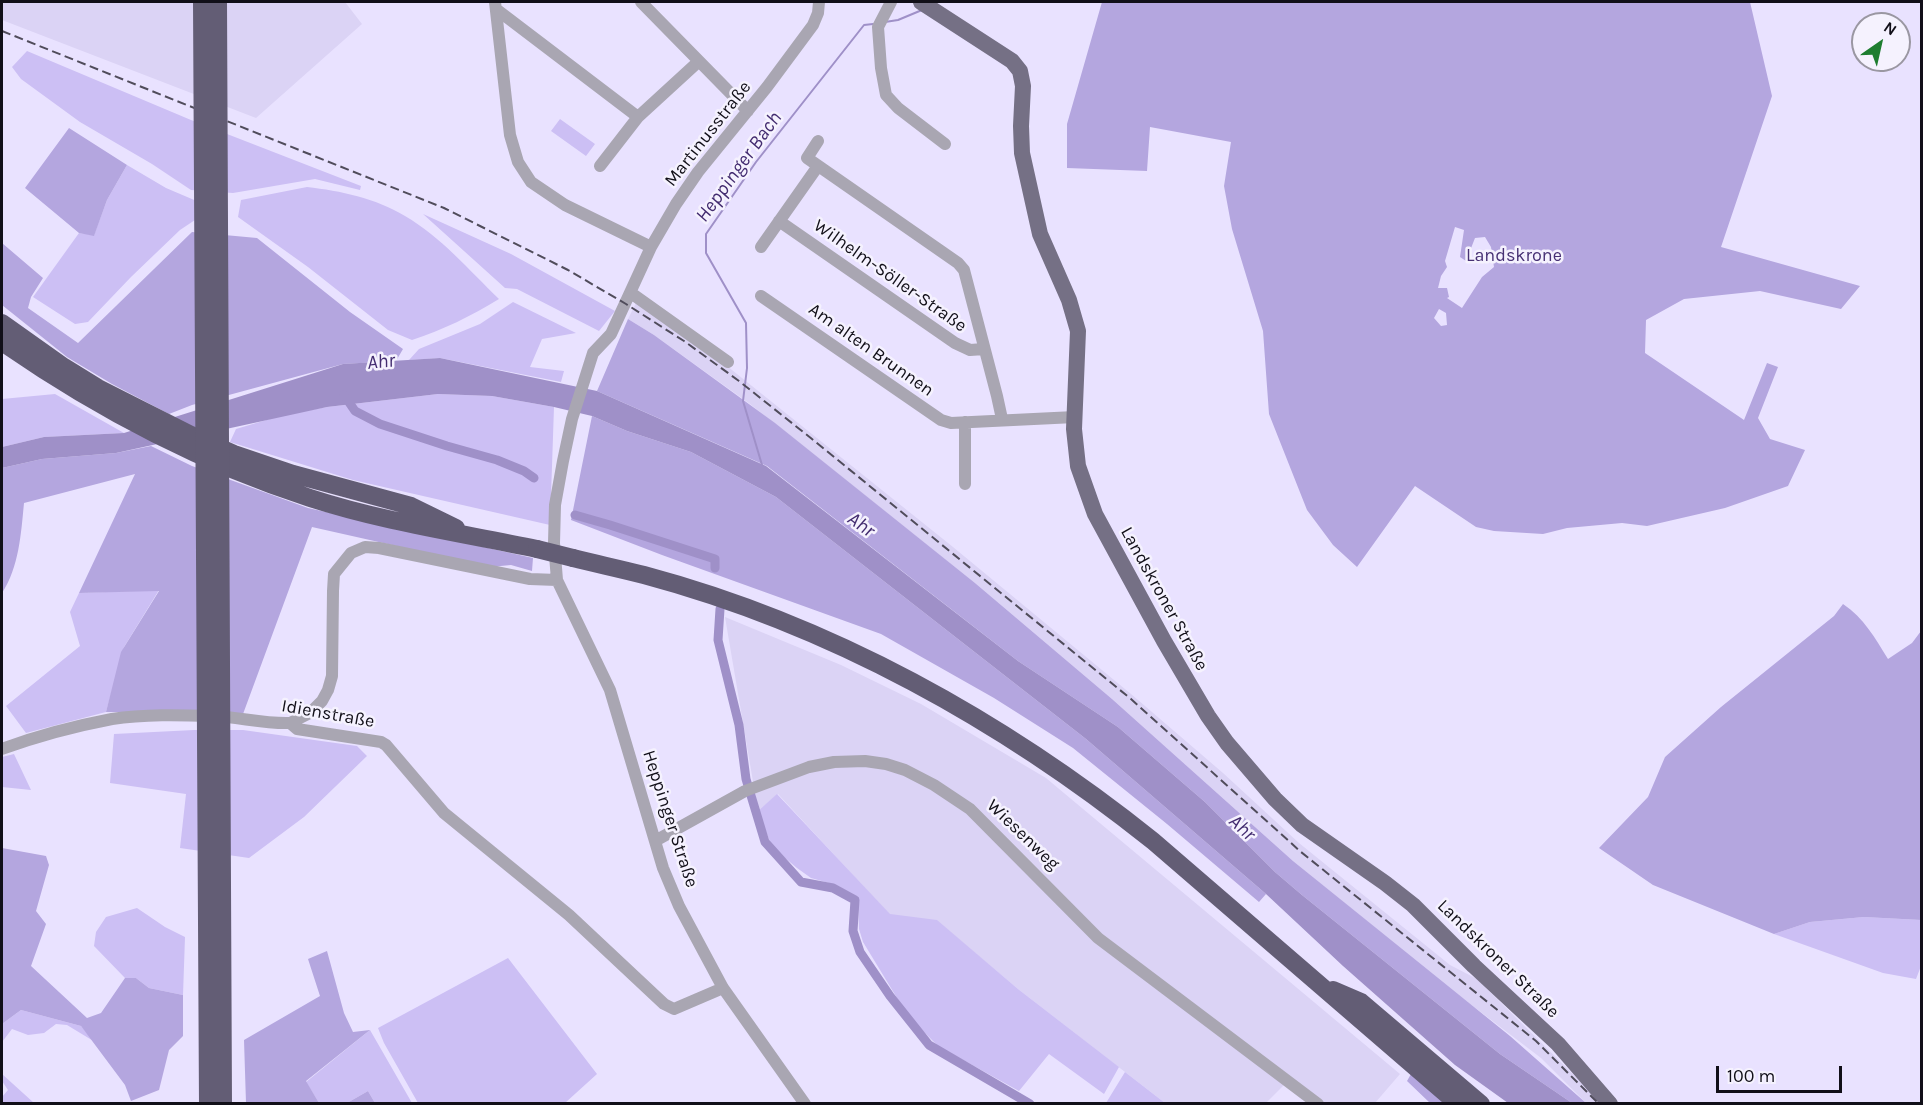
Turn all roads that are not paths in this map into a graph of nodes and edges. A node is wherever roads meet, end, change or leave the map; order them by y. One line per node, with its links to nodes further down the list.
1 (202, 2): 36 (highway, bridge)
2 (218, 2): 37 (highway, bridge)
3 (641, 2): 8 (street)
4 (819, 2): 9 (street, Martinusstraße)
5 (891, 2): 12 (street)
6 (495, 5): 10 (street); 16 (street)
7 (926, 5): 25 (main road, Landskroner Straße)
8 (698, 62): 9 (street); 10 (street)
9 (748, 111): 16 (street, Martinusstraße)
10 (638, 117): 13 (street)
11 (818, 141): 14 (street)
12 (945, 144)
13 (600, 165)
14 (818, 166): 15 (street); 22 (street, Wilhelm-Söller-Straße)
15 (780, 221): 17 (street); 22 (street, Wilhelm-Söller-Straße)
16 (651, 247): 18 (street, Martinusstraße)
17 (761, 247)
18 (631, 293): 23 (street); 29 (street, Martinusstraße)
19 (761, 296): 27 (street, Am alten Brunnen)
20 (2, 323): 24 (highway)
21 (2, 342): 24 (highway)
22 (984, 349): 26 (street, Wilhelm-Söller-Straße)
23 (728, 362)
24 (55, 370): 34 (highway, bridge)
25 (1075, 417): 26 (street, Am alten Brunnen); 42 (main road, Landskroner Straße)
26 (1002, 419): 27 (street, Am alten Brunnen)
27 (965, 422): 28 (street)
28 (965, 484)
29 (554, 524): 30 (street, Heppinger Straße)
30 (557, 579): 31 (street); 33 (street, Heppinger Straße)
31 (290, 723): 32 (street, Idienstraße); 35 (street, Idienstraße)
32 (2, 748)
33 (656, 841): 35 (street, Heppinger Straße); 39 (street, Wiesenweg)
34 (1318, 984): 40 (highway); 41 (highway)
35 (723, 988): 38 (street, Heppinger Straße)
36 (208, 1104)
37 (223, 1104)
38 (805, 1104)
39 (1318, 1104)
40 (1458, 1104)
41 (1481, 1104)
42 (1610, 1104)

